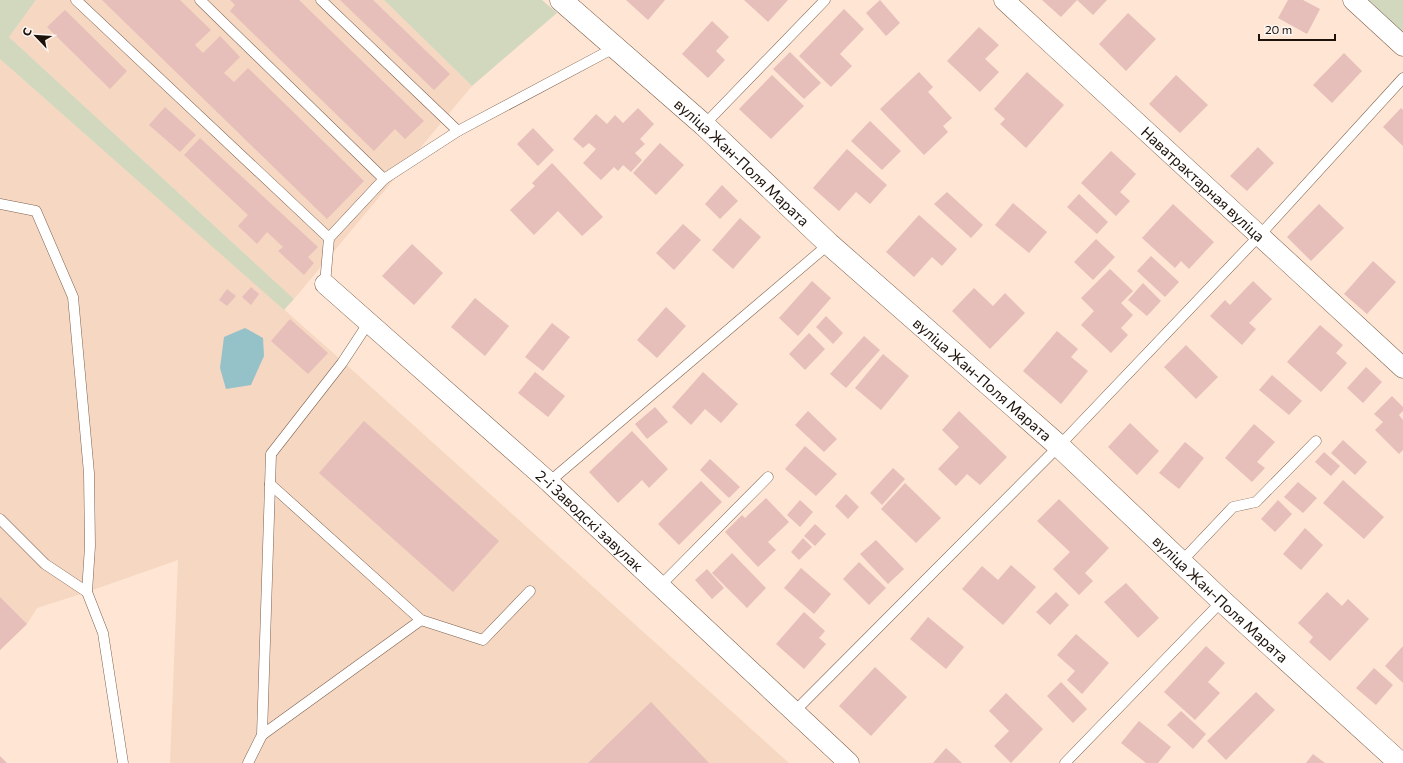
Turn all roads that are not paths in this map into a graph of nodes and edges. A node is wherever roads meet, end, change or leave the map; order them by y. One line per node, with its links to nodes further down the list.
1 (76, 0): 16 (lane)
2 (200, 0): 13 (lane)
3 (321, 0): 12 (lane)
4 (561, 0): 9 (street, вуліца Жан-Поля Марата)
5 (825, 0): 11 (lane)
6 (1004, 0): 15 (street, Наватрактарная вуліца)
7 (1353, 0): 8 (street)
8 (1403, 46)
9 (616, 47): 11 (street, вуліца Жан-Поля Марата); 12 (lane)
10 (1403, 78): 15 (lane)
11 (704, 125): 17 (street, вуліца Жан-Поля Марата)
12 (458, 131): 13 (lane)
13 (384, 179): 16 (lane)
14 (0, 204): 30 (lane)
15 (1259, 236): 20 (street, Наватрактарная вуліца); 22 (lane)
16 (329, 238): 18 (lane)
17 (829, 244): 22 (street, вуліца Жан-Поля Марата); 24 (lane)
18 (325, 284): 19 (street, 2-і Заводскі завулак)
19 (369, 322): 24 (street, 2-і Заводскі завулак); 25 (lane)
20 (1403, 368)
21 (1316, 442): 27 (lane)
22 (1059, 446): 27 (street, вуліца Жан-Поля Марата); 33 (lane)
23 (768, 478): 28 (lane)
24 (549, 482): 28 (street, 2-і Заводскі завулак)
25 (270, 484): 32 (lane); 34 (lane)
26 (0, 519): 30 (lane)
27 (1181, 562): 31 (street, вуліца Жан-Поля Марата)
28 (660, 586): 33 (street, 2-і Заводскі завулак)
29 (530, 591): 32 (lane)
30 (87, 592): 35 (lane)
31 (1222, 601): 38 (lane); 39 (street, вуліца Жан-Поля Марата)
32 (421, 620): 34 (lane)
33 (794, 712): 37 (street, 2-і Заводскі завулак)
34 (262, 735): 36 (lane)
35 (123, 763)
36 (248, 763)
37 (849, 763)
38 (1065, 763)
39 (1400, 763)

